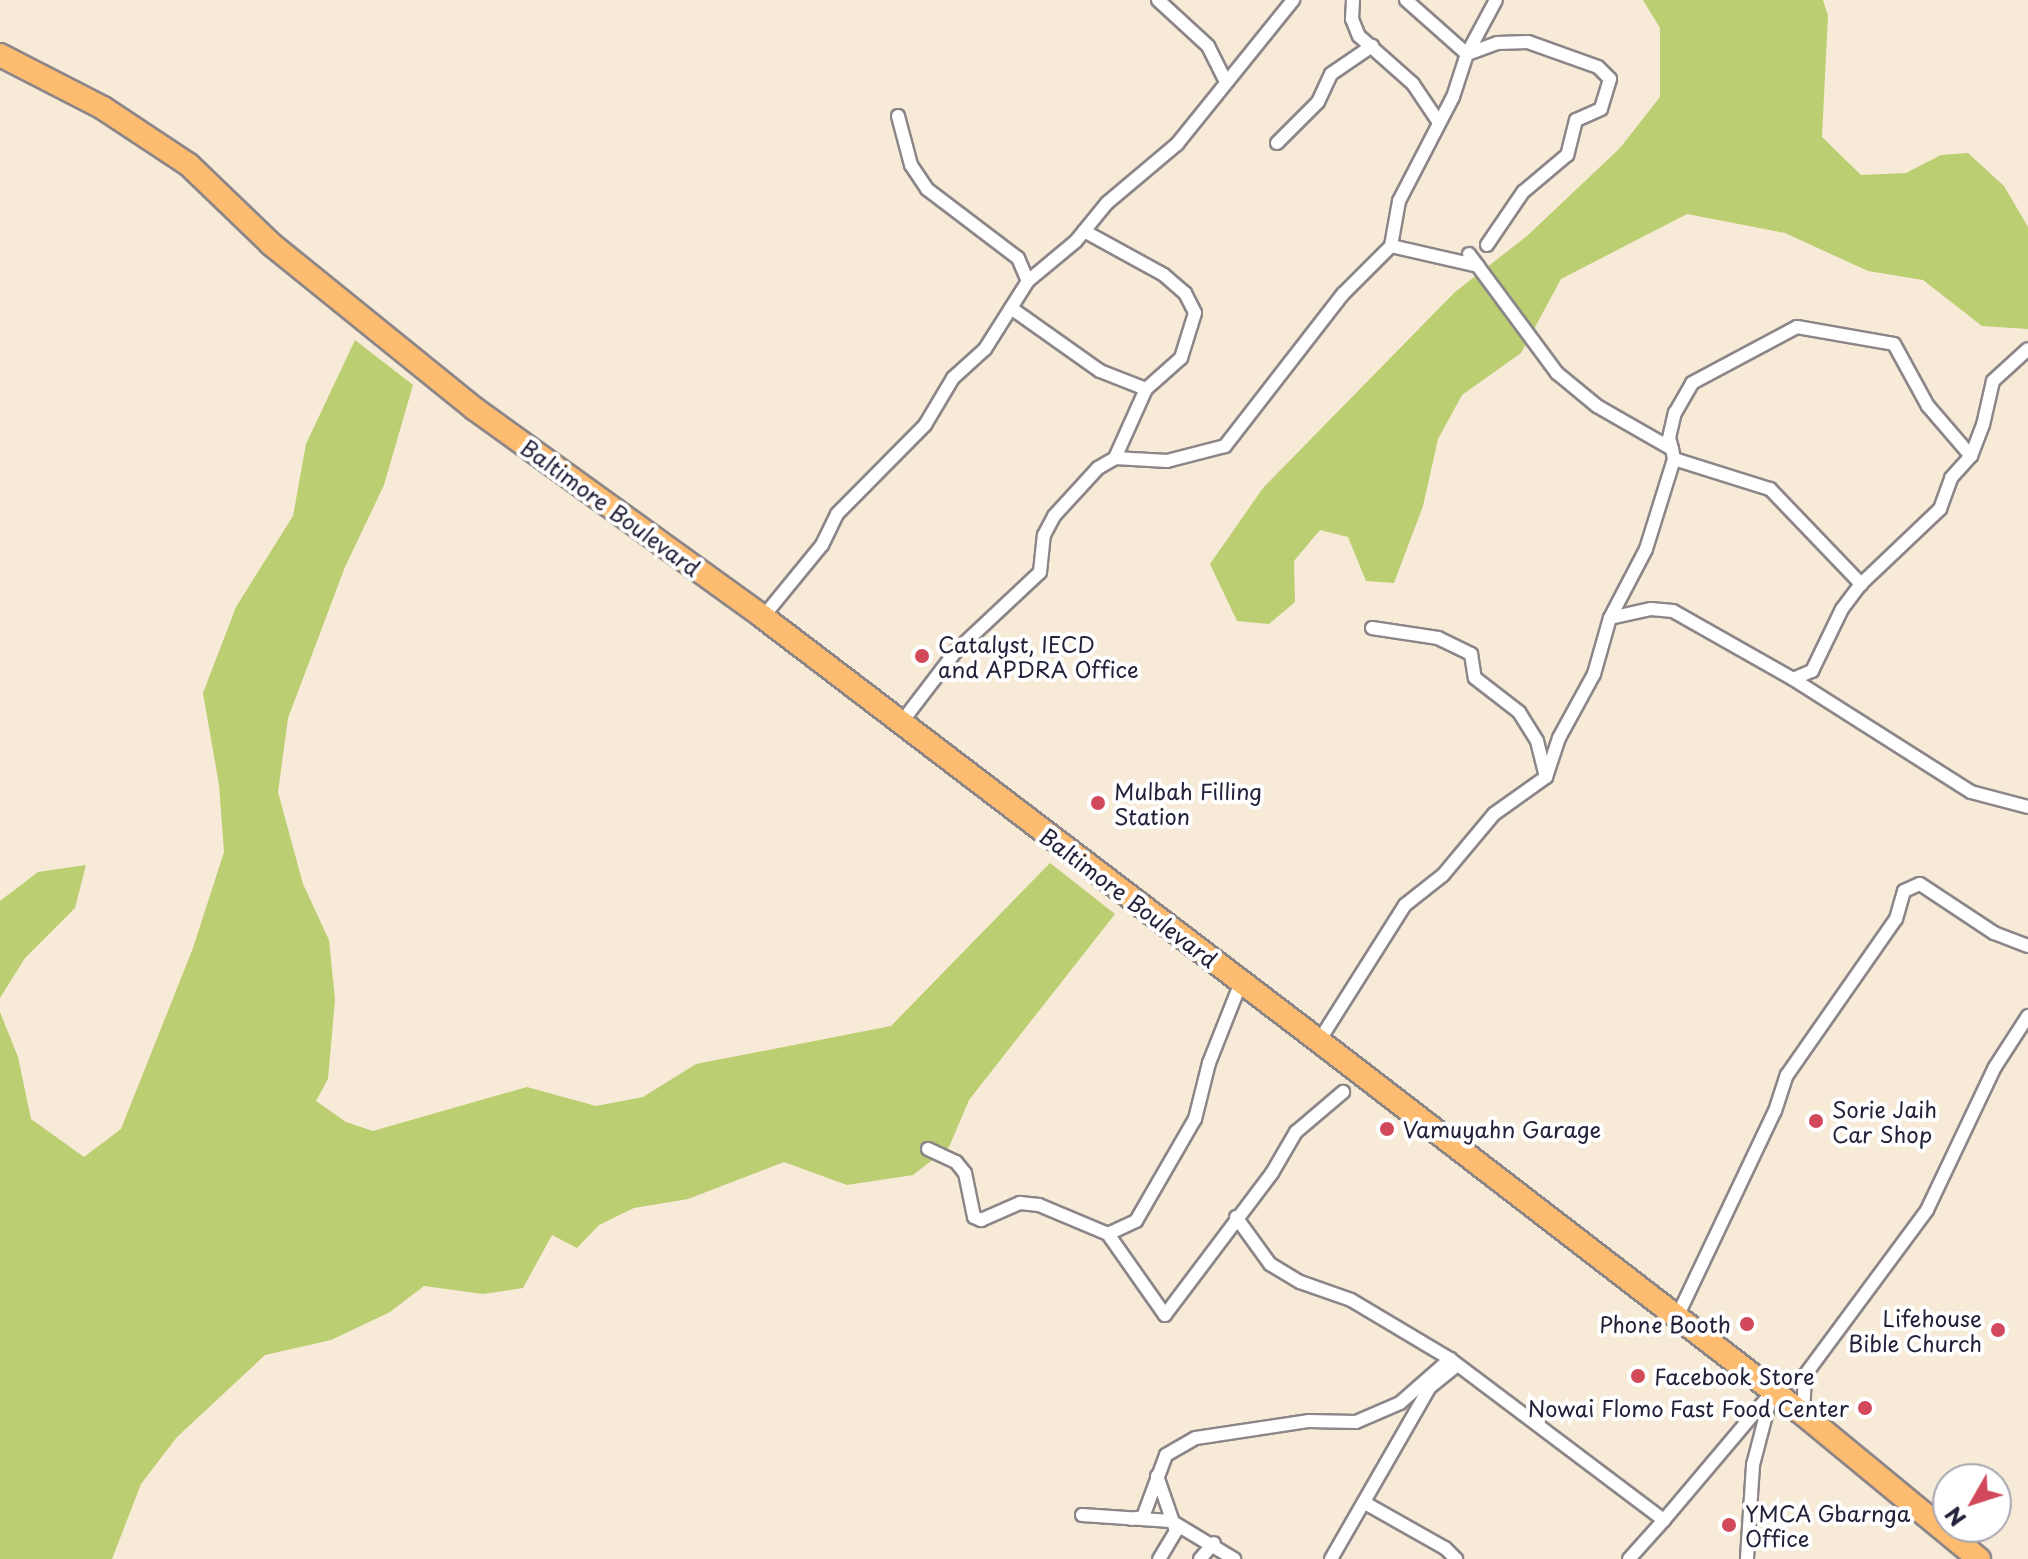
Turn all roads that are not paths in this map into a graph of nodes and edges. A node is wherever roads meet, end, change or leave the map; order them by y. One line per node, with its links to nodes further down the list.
1 (1158, 0): 9 (street)
2 (1293, 0): 9 (street)
3 (1353, 0): 6 (street)
4 (1406, 0): 7 (street)
5 (1496, 0): 7 (street)
6 (1372, 46): 11 (street); 12 (street)
7 (1467, 54): 11 (street); 14 (street)
8 (0, 55): 26 (highway, Baltimore Boulevard)
9 (1226, 82): 13 (street)
10 (898, 116): 18 (street)
11 (1438, 121): 15 (street)
12 (1277, 143)
13 (1084, 231): 18 (street); 21 (street)
14 (1487, 245)
15 (1391, 246): 17 (street); 24 (street)
16 (1469, 254): 17 (street)
17 (1478, 266): 22 (street)
18 (1028, 281): 19 (street)
19 (1011, 308): 21 (street); 26 (street)
20 (2028, 349): 23 (street)
21 (1146, 389): 24 (street)
22 (1673, 454): 23 (street); 25 (street); 27 (street)
23 (1971, 456): 25 (street)
24 (1115, 458): 30 (street)
25 (1861, 584): 29 (street)
26 (763, 617): 30 (highway, Baltimore Boulevard)
27 (1610, 618): 29 (street); 31 (street)
28 (1372, 628): 31 (street)
29 (1793, 679): 32 (street)
30 (901, 723): 34 (highway, Baltimore Boulevard)
31 (1546, 777): 36 (street)
32 (2028, 807)
33 (2028, 946): 41 (street)
34 (1241, 982): 36 (highway, Baltimore Boulevard); 40 (street)
35 (2028, 1016): 44 (street)
36 (1319, 1041): 41 (highway, Baltimore Boulevard)
37 (1343, 1092): 39 (street)
38 (928, 1149): 40 (street)
39 (1236, 1217): 40 (street); 42 (street)
40 (1108, 1234)
41 (1677, 1317): 43 (highway, Baltimore Boulevard)
42 (1453, 1362): 45 (street); 46 (street); 49 (street)
43 (1772, 1392): 44 (highway, Baltimore Boulevard); 49 (street); 58 (street)
44 (1803, 1414): 59 (highway, Baltimore Boulevard)
45 (1157, 1476): 48 (street); 50 (street)
46 (1365, 1503): 55 (street); 56 (street)
47 (1082, 1515): 48 (street)
48 (1131, 1519): 50 (street)
49 (1664, 1520): 57 (street)
50 (1171, 1521): 51 (street); 52 (street)
51 (1214, 1543): 53 (street); 54 (street)
52 (1159, 1559)
53 (1200, 1559)
54 (1234, 1559)
55 (1331, 1559)
56 (1456, 1559)
57 (1629, 1559)
58 (1747, 1559)
59 (1979, 1559)

